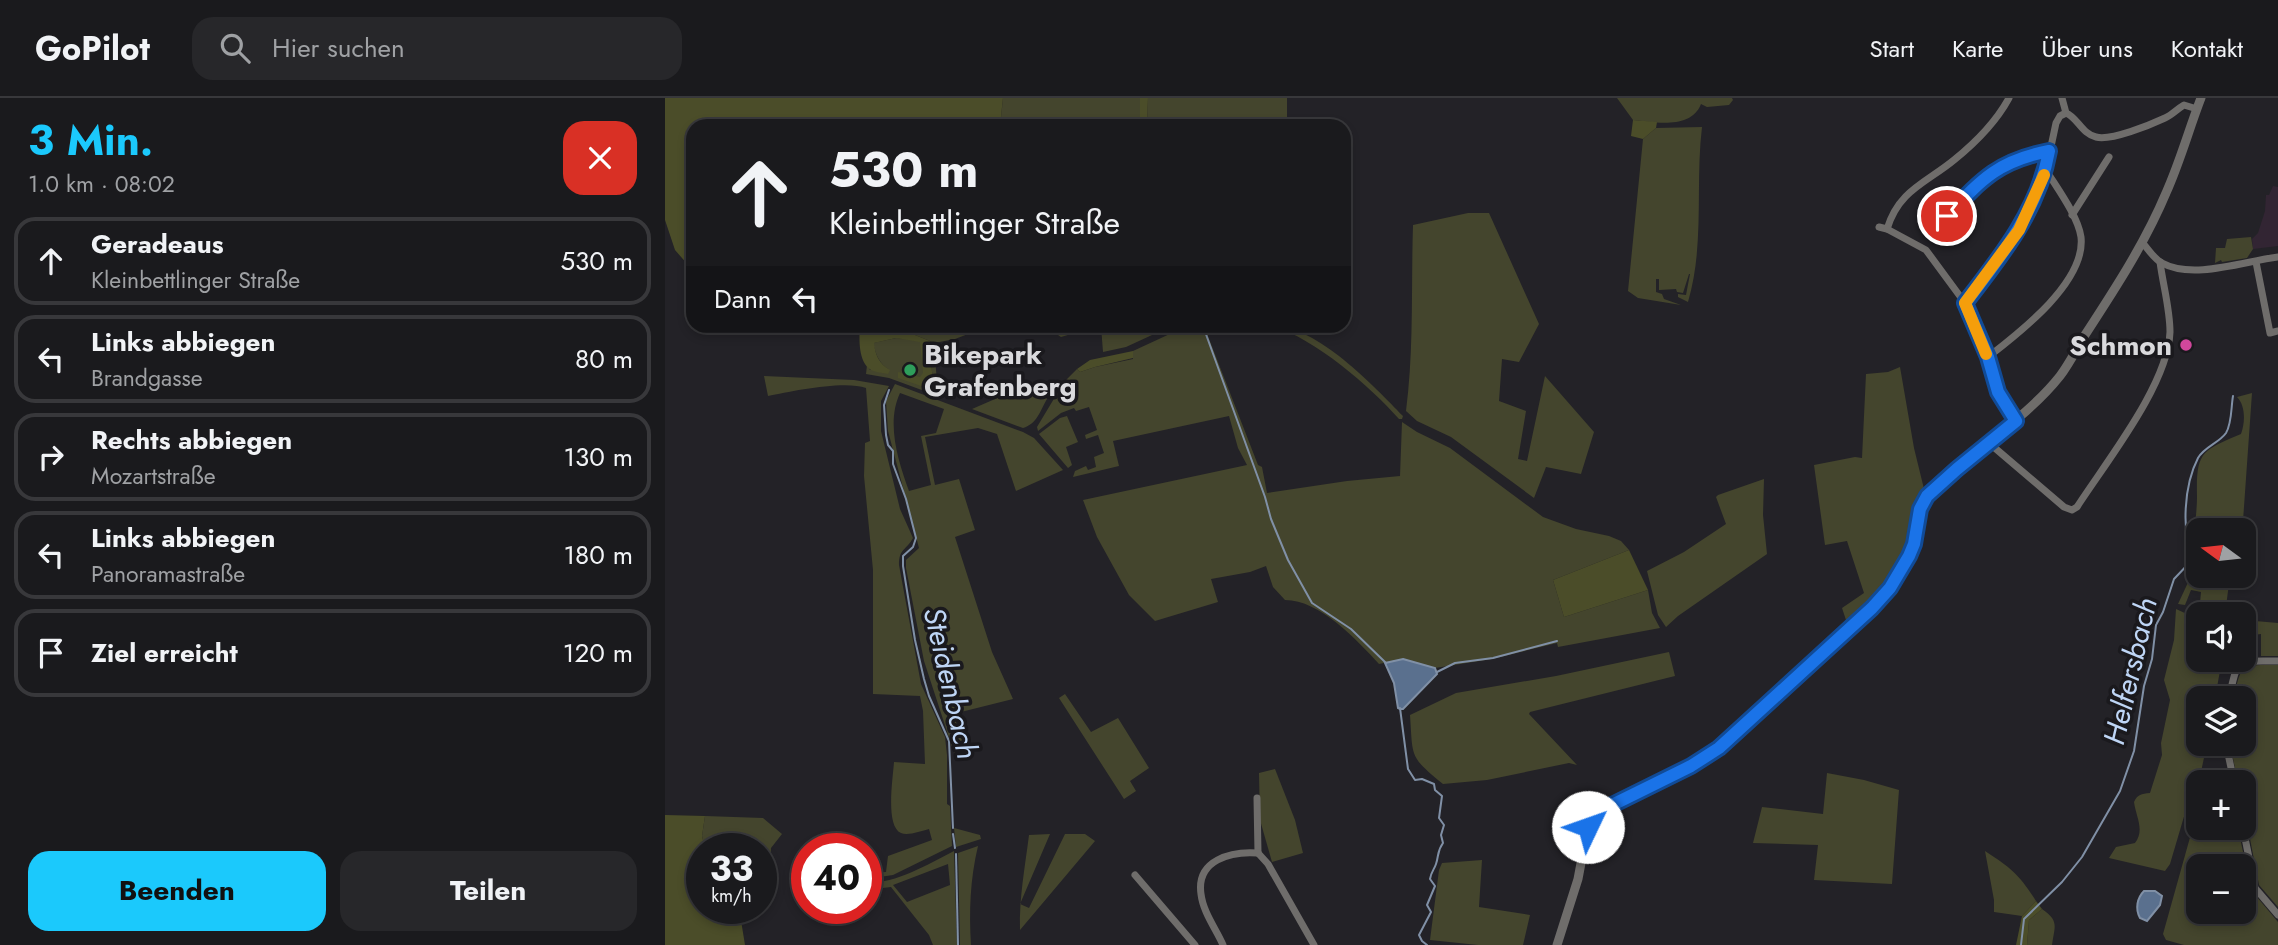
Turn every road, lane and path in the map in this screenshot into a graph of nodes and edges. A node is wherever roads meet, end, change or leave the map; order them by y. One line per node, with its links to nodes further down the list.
1 (2009, 98): 15 (street)
2 (2062, 98): 5 (street)
3 (2201, 98): 4 (street)
4 (2197, 109): 5 (street); 11 (street)
5 (2066, 113): 6 (street)
6 (2049, 151): 8 (street); 10 (street)
7 (2109, 157): 9 (street)
8 (2046, 170): 9 (street); 15 (street)
9 (2072, 215): 17 (street)
10 (1943, 220)
11 (2142, 242): 13 (street); 18 (street)
12 (2278, 257): 14 (street)
13 (2160, 262): 14 (street); 19 (street)
14 (2256, 262): 16 (street)
15 (1965, 303): 17 (street)
16 (2278, 331)
17 (1988, 357): 18 (street)
18 (2016, 421): 19 (street)
19 (1989, 443): 30 (street)
20 (2278, 661): 21 (street)
21 (2231, 686)
22 (1257, 798): 24 (street)
23 (2245, 840): 26 (street)
24 (1258, 853): 28 (street); 29 (street)
25 (1135, 875): 27 (street)
26 (2278, 915)
27 (1195, 945)
28 (1223, 945)
29 (1314, 945)
30 (1557, 945)

